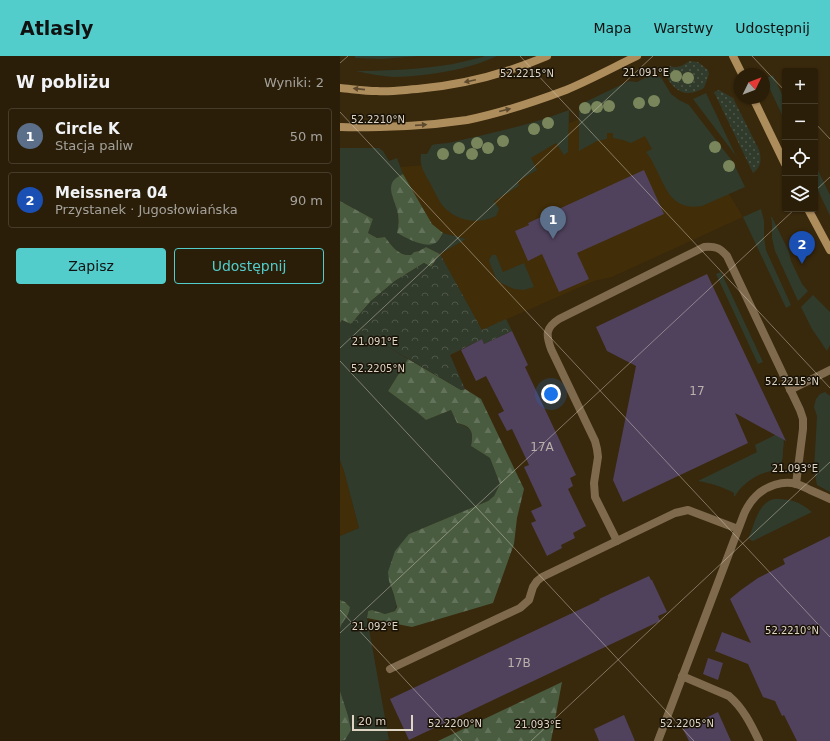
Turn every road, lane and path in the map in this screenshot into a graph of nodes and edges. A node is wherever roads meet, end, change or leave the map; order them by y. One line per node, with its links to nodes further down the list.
1 (547, 56): 5 (street, one-way to 5)
2 (637, 56): 7 (street, one-way to 2)
3 (733, 56): 4 (street)
4 (739, 68)
5 (340, 88)
6 (756, 104): 8 (street)
7 (340, 127)
8 (782, 158)
9 (810, 212): 10 (street)
10 (830, 250)
11 (830, 370): 12 (street)
12 (790, 390): 13 (street); 16 (street)
13 (796, 484): 14 (street); 15 (street)
14 (830, 499)
15 (738, 529): 16 (street); 18 (street)
16 (617, 541): 17 (street)
17 (390, 670)
18 (682, 676): 19 (street); 20 (street)
19 (658, 741)
20 (759, 741)

